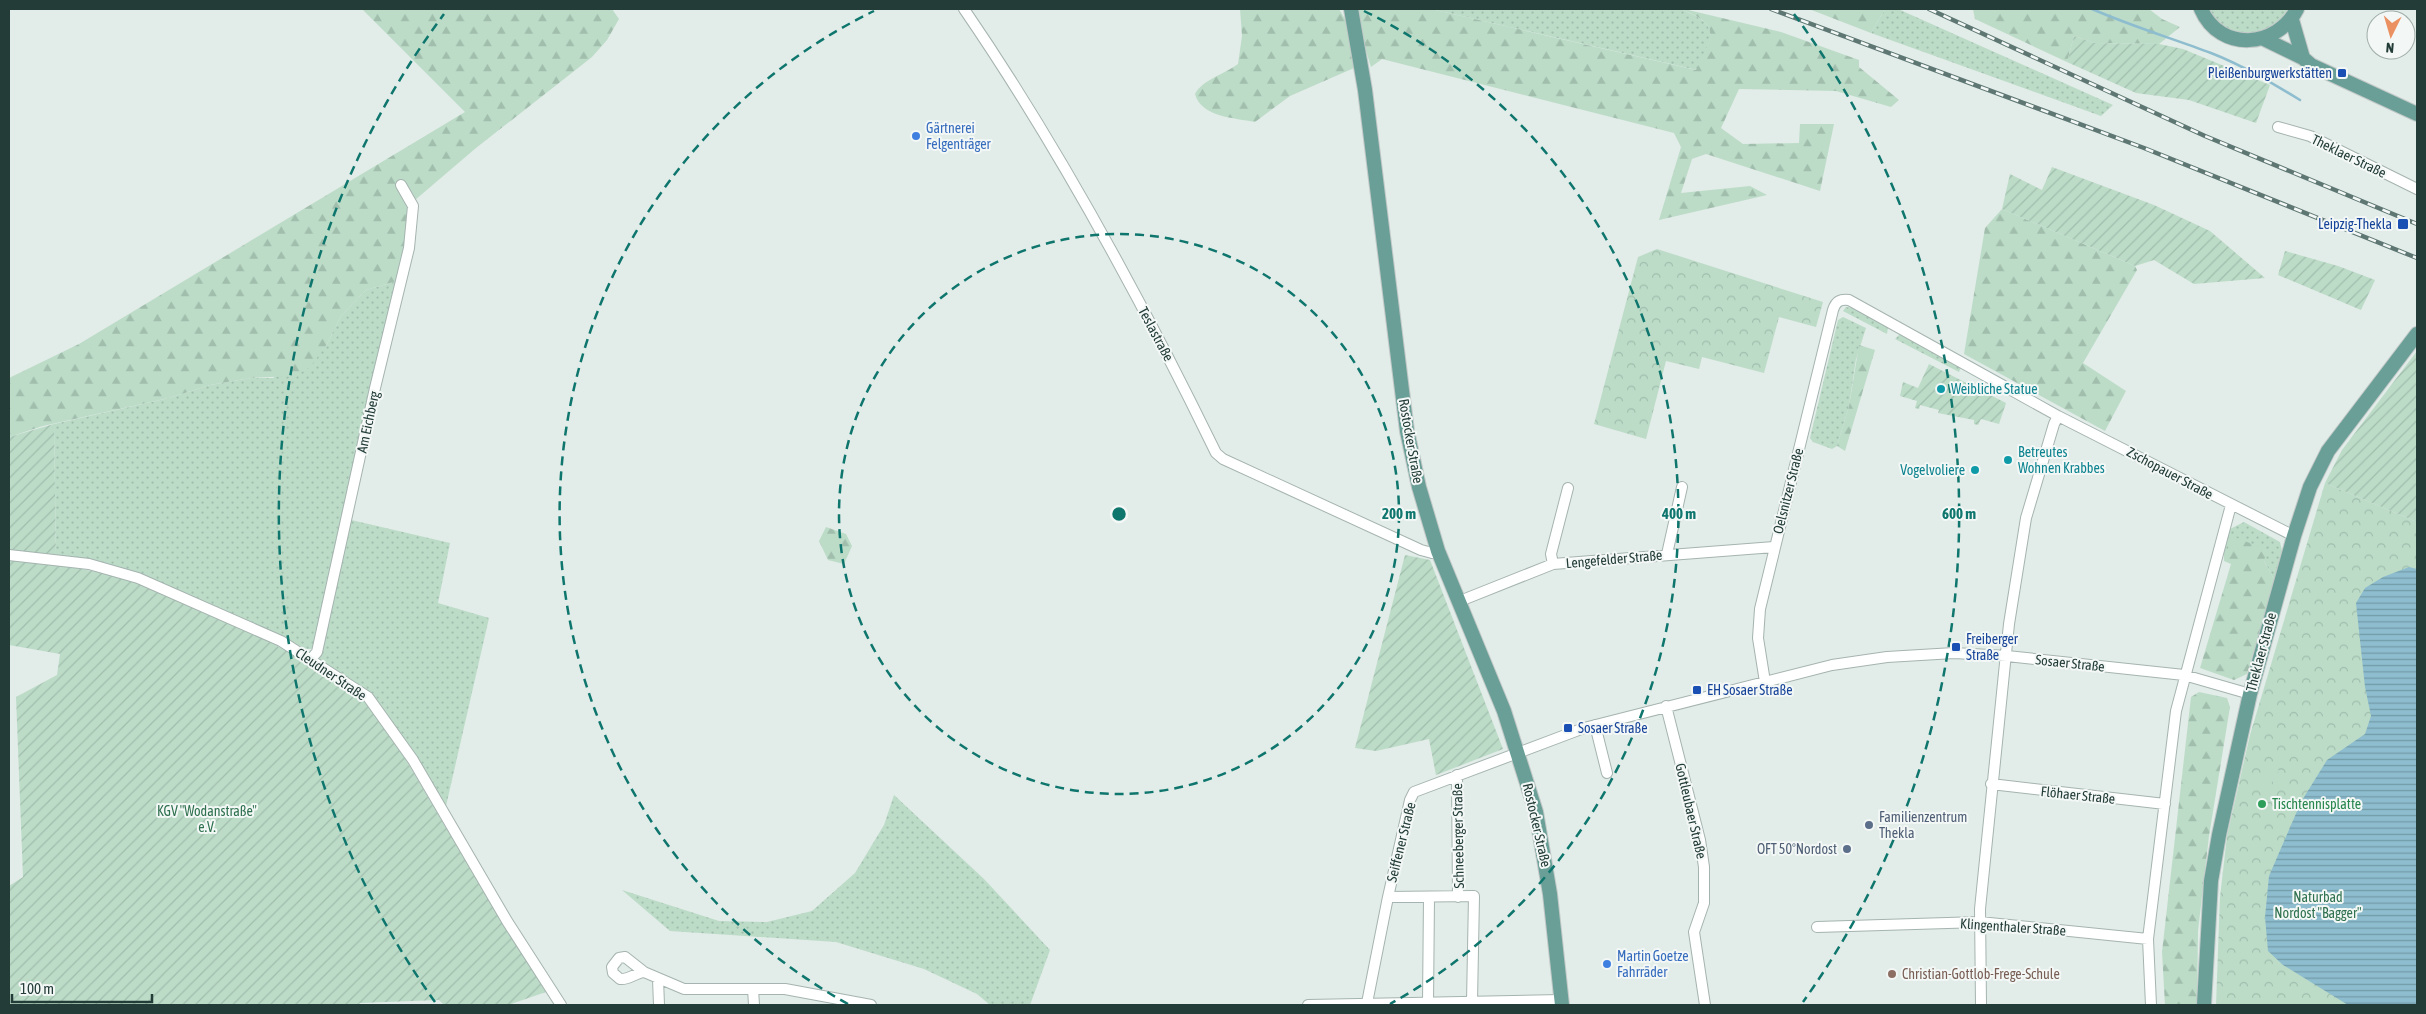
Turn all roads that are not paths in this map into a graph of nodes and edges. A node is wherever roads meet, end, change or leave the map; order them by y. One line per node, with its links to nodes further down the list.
1 (964, 9): 19 (street, Teslastraße)
2 (1351, 9): 19 (main road, Rostocker Straße)
3 (2201, 9): 5 (main road)
4 (2295, 14): 5 (main road); 6 (main road)
5 (2264, 39): 6 (main road)
6 (2303, 58): 7 (main road)
7 (2417, 114)
8 (2278, 127): 10 (street, Theklaer Straße)
9 (401, 185): 25 (street, Am Eichberg)
10 (2417, 189)
11 (1836, 302): 13 (street, Zschopauer Straße); 18 (street, Oelsnitzer Straße)
12 (2417, 334): 17 (main road, Theklaer Straße)
13 (2058, 416): 16 (street, Zschopauer Straße); 24 (street)
14 (1682, 487): 20 (street)
15 (1568, 488): 22 (street)
16 (2231, 505): 17 (street, Zschopauer Straße); 26 (street)
17 (2294, 536): 28 (main road, Theklaer Straße)
18 (1774, 547): 20 (street, Lengefelder Straße); 27 (street, Oelsnitzer Straße)
19 (1438, 551): 23 (main road, Rostocker Straße)
20 (1667, 554): 22 (street, Lengefelder Straße)
21 (9, 555): 25 (street, Cleudner Straße)
22 (1553, 564): 23 (street, Lengefelder Straße)
23 (1460, 601): 31 (main road, Rostocker Straße)
24 (2007, 656): 26 (street, Sosaer Straße); 27 (street, Sosaer Straße); 34 (street)
25 (311, 659): 55 (street, Cleudner Straße)
26 (2184, 675): 28 (street, Sosaer Straße); 35 (street)
27 (1765, 682): 29 (street, Sosaer Straße)
28 (2250, 694): 62 (main road, Theklaer Straße)
29 (1666, 706): 30 (street, Sosaer Straße); 59 (street, Gottleubaer Straße)
30 (1595, 725): 31 (street, Sosaer Straße); 32 (street)
31 (1518, 751): 33 (street, Seiffener Straße); 50 (main road, Rostocker Straße)
32 (1607, 773)
33 (1457, 774): 36 (street, Schneeberger Straße); 37 (street, Seiffener Straße)
34 (1991, 784): 35 (street, Flöhaer Straße); 39 (street)
35 (2165, 804): 41 (street)
36 (1458, 896): 38 (street, Schneeberger Straße); 45 (street, Schneeberger Straße)
37 (1388, 897): 38 (street, Schneeberger Straße); 47 (street, Seiffener Straße)
38 (1429, 897): 48 (street)
39 (1980, 922): 40 (street, Klingenthaler Straße); 41 (street, Klingenthaler Straße); 60 (street)
40 (1817, 927)
41 (2148, 939): 61 (street)
42 (644, 972): 43 (street)
43 (658, 979): 44 (street); 56 (street)
44 (753, 989): 46 (street); 57 (street)
45 (1472, 1002): 49 (street); 54 (street)
46 (852, 1003): 58 (street)
47 (1367, 1003): 52 (street); 53 (street)
48 (1428, 1003): 53 (street); 54 (street)
49 (1491, 1003): 50 (street)
50 (1562, 1003)
51 (1308, 1004): 52 (street)
52 (1349, 1004)
53 (1397, 1004)
54 (1444, 1004)
55 (561, 1005)
56 (659, 1005)
57 (754, 1005)
58 (871, 1005)
59 (1705, 1005)
60 (1981, 1005)
61 (2151, 1005)
62 (2204, 1005)

